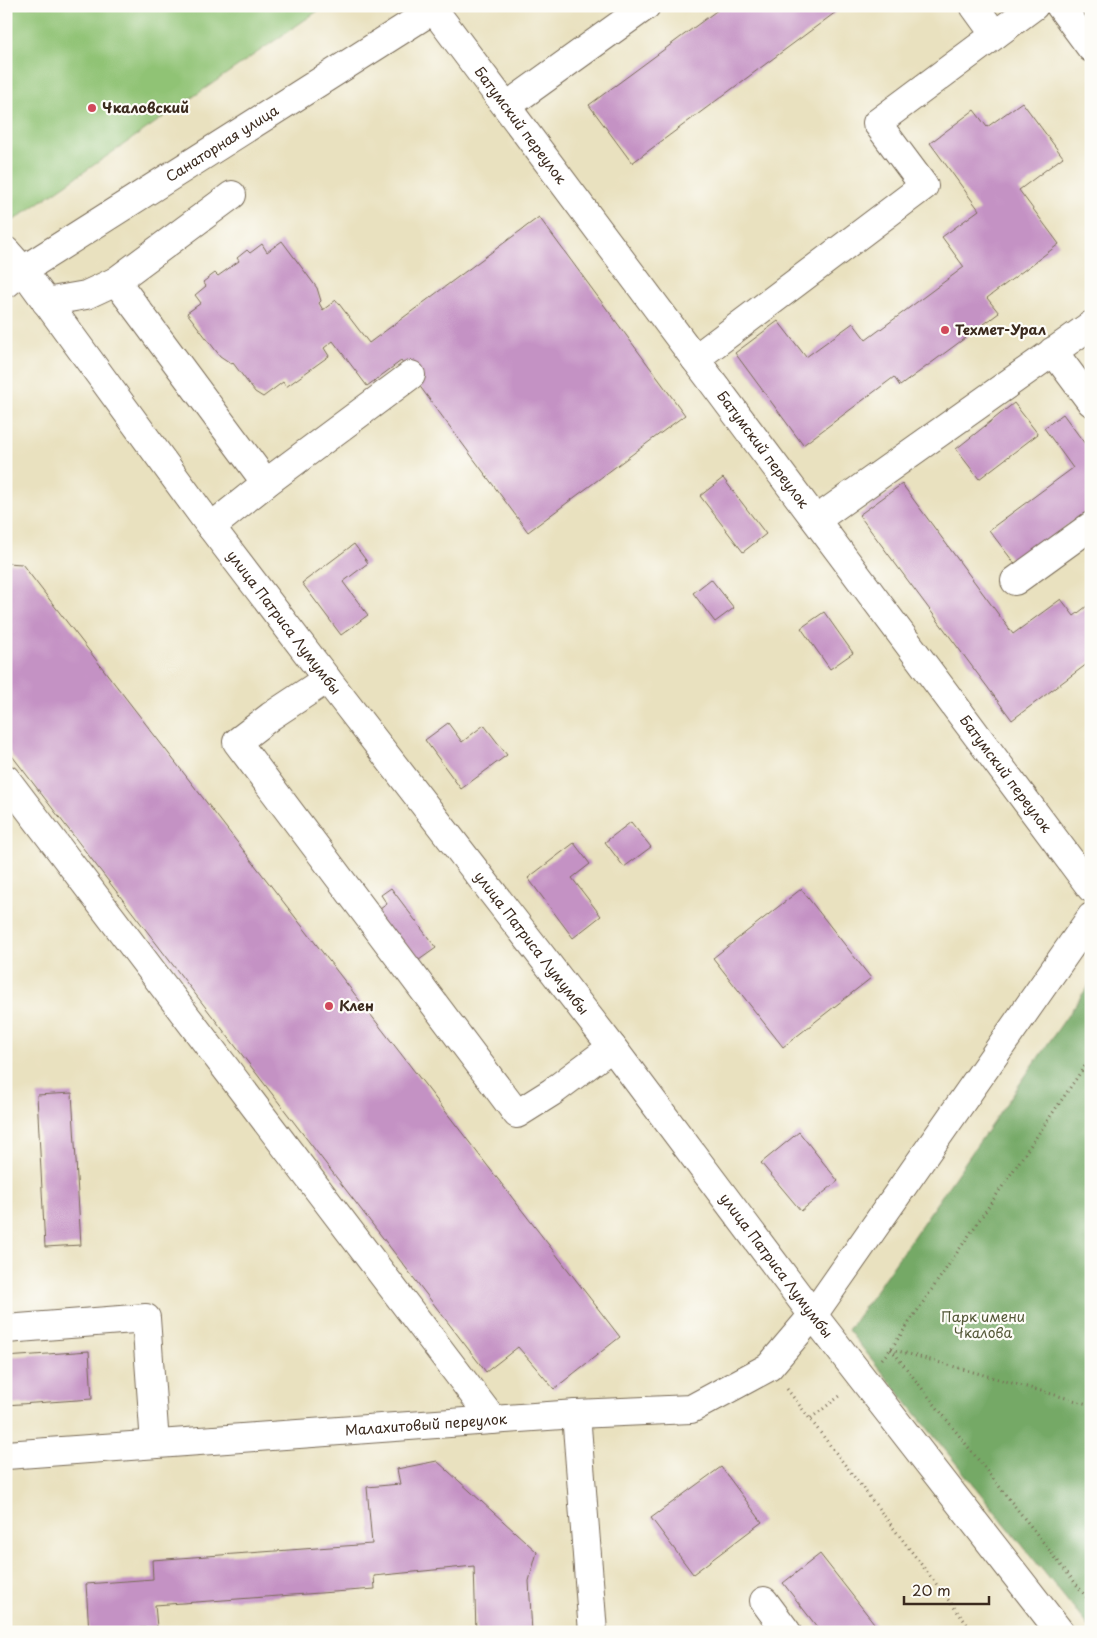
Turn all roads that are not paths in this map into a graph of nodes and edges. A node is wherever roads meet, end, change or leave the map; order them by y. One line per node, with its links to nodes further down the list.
1 (646, 6): 8 (street)
2 (974, 6): 6 (street)
3 (1034, 6): 6 (street)
4 (1060, 6): 7 (street)
5 (437, 8): 8 (street, Батумский переулок); 10 (street, Санаторная улица)
6 (995, 34): 15 (street)
7 (1091, 48)
8 (506, 106): 15 (street, Батумский переулок)
9 (232, 195): 11 (street)
10 (12, 268): 12 (street, улица Патриса Лумумбы)
11 (116, 281): 12 (street); 18 (street)
12 (46, 302): 21 (street, улица Патриса Лумумбы)
13 (1091, 325): 14 (street)
14 (1053, 351): 17 (street); 19 (street)
15 (696, 359): 19 (street, Батумский переулок)
16 (411, 375): 18 (street)
17 (1091, 402)
18 (266, 483): 21 (street)
19 (816, 520): 25 (street, Батумский переулок)
20 (1091, 526): 22 (street)
21 (211, 527): 23 (street, улица Патриса Лумумбы)
22 (1015, 581)
23 (327, 679): 27 (street, улица Патриса Лумумбы); 27 (street)
24 (6, 779): 31 (street)
25 (1091, 888)
26 (1091, 917): 28 (street, Малахитовый переулок)
27 (612, 1047): 28 (street, улица Патриса Лумумбы)
28 (813, 1315): 30 (street, Малахитовый переулок); 37 (street, улица Патриса Лумумбы)
29 (6, 1329): 32 (street)
30 (576, 1414): 31 (street, Малахитовый переулок); 35 (street)
31 (493, 1420): 32 (street, Малахитовый переулок)
32 (155, 1444): 33 (street, Малахитовый переулок)
33 (6, 1455)
34 (764, 1601): 36 (street)
35 (592, 1632)
36 (787, 1632)
37 (1060, 1632)

